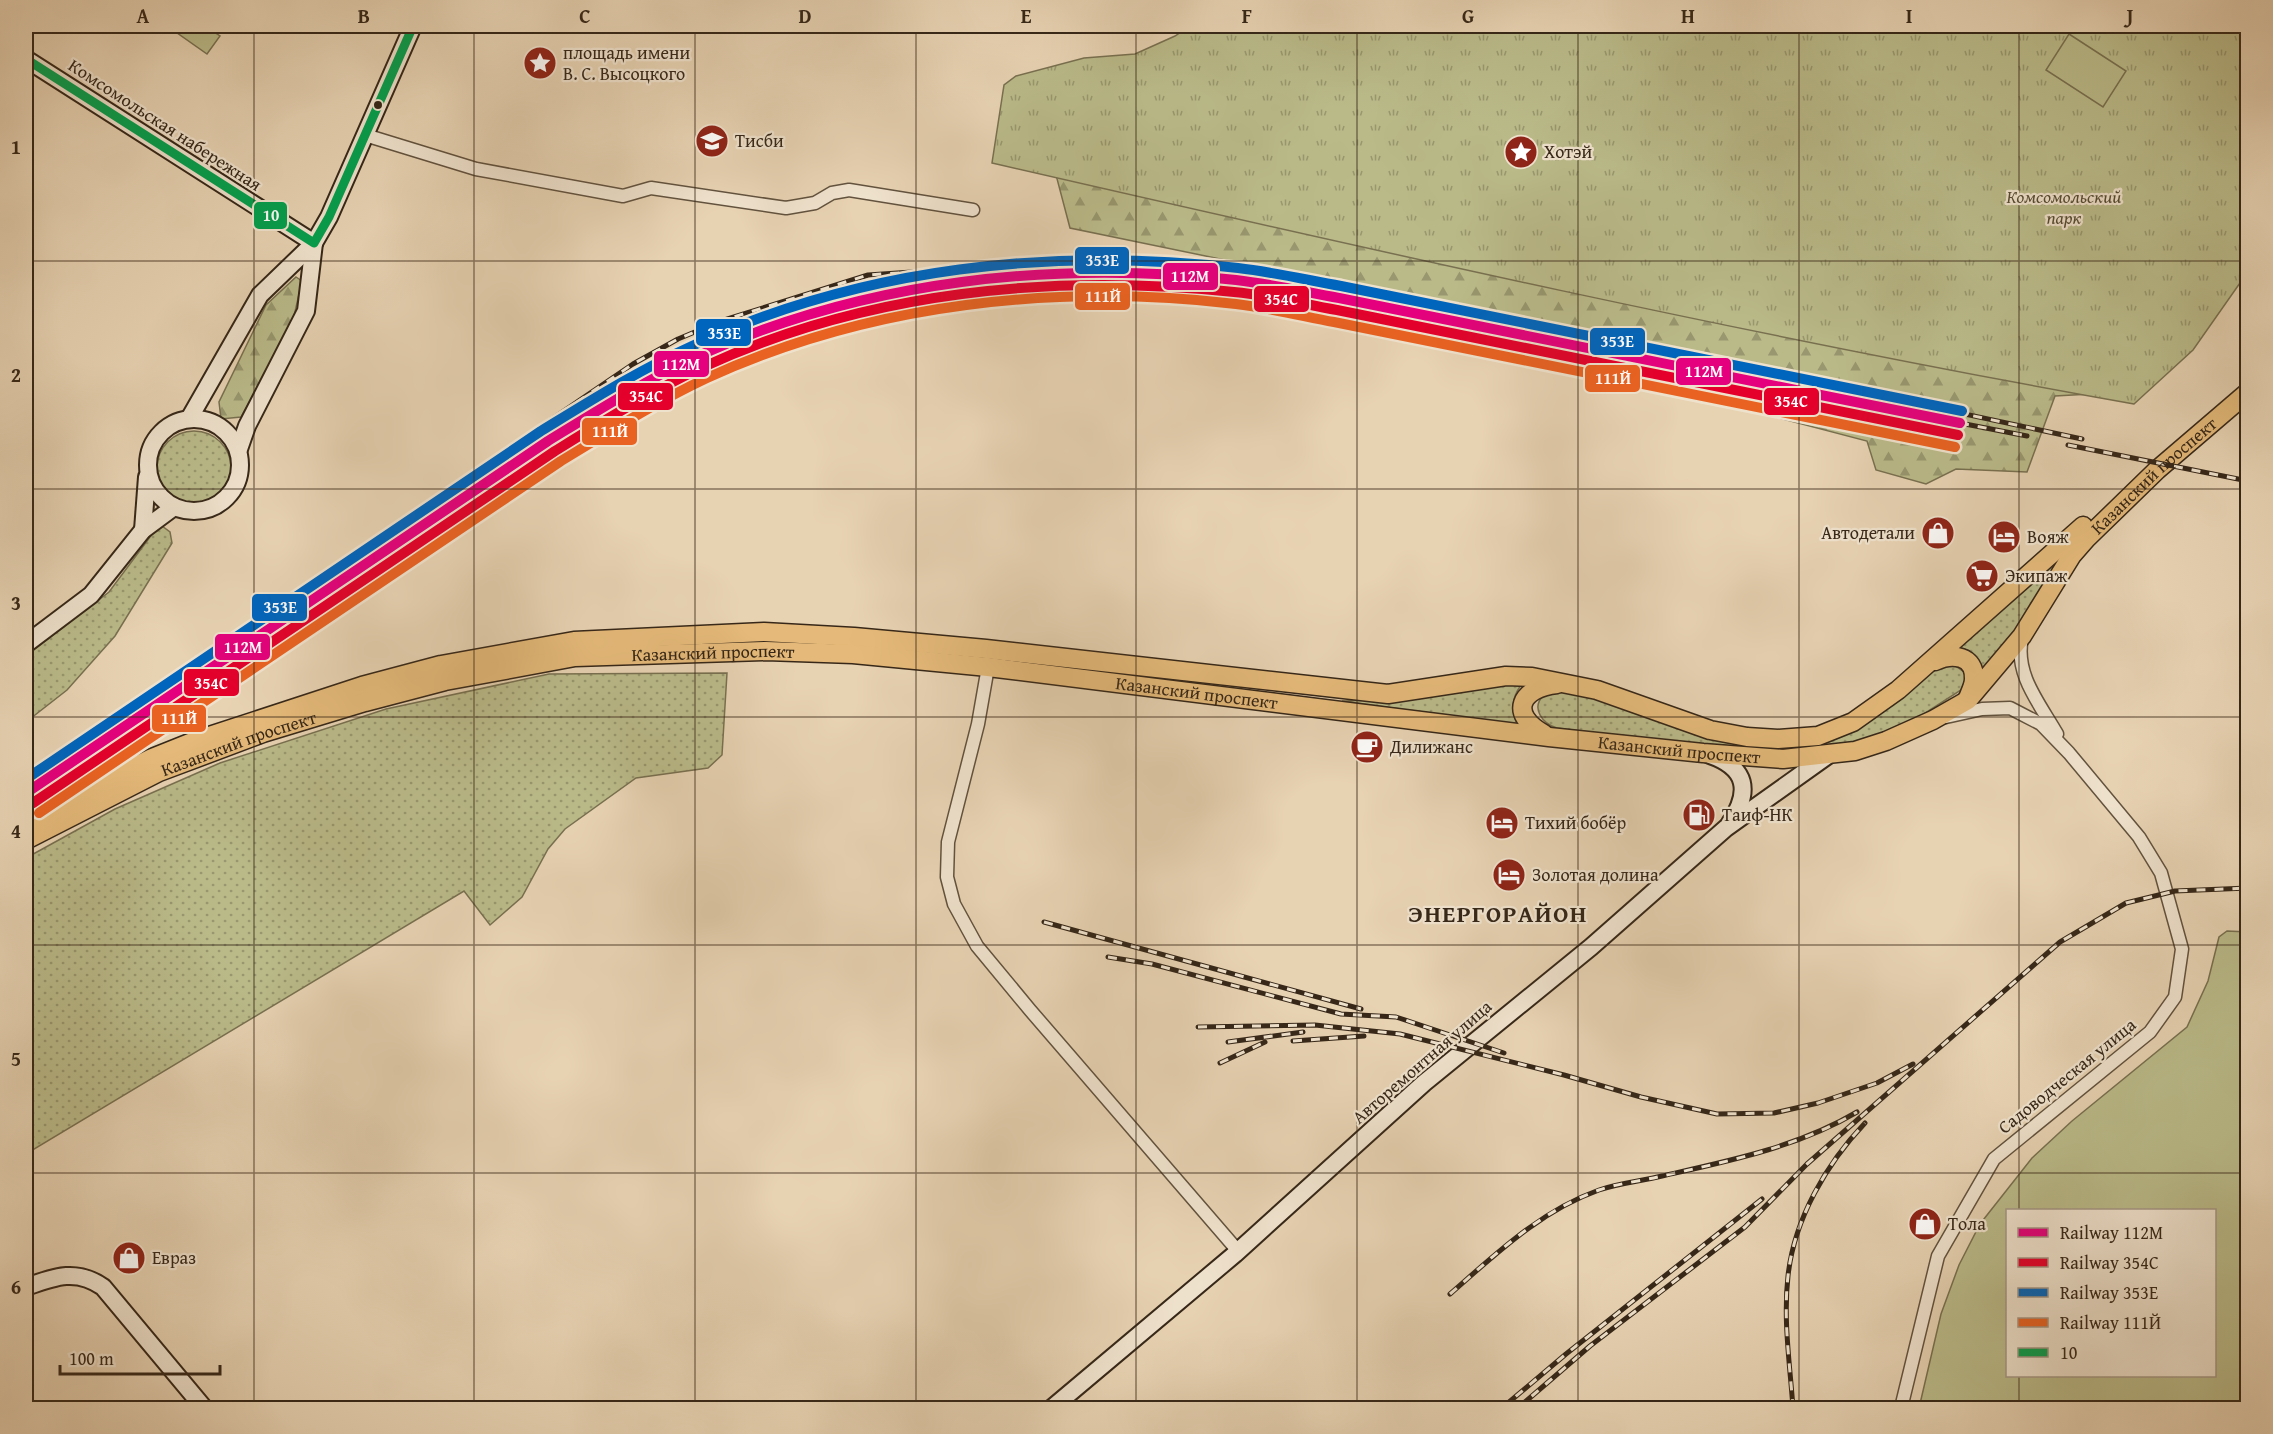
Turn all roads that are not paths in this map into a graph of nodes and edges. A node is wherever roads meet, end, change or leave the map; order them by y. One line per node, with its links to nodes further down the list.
1 (414, 26): 3 (street)
2 (26, 59): 5 (street, Комсомольская набережная)
3 (365, 135): 4 (street); 6 (street)
4 (973, 210)
5 (280, 222): 6 (street, Комсомольская набережная); 7 (street)
6 (314, 243): 7 (street); 13 (street)
7 (289, 267): 11 (street)
8 (2247, 378): 21 (main road, Казанский проспект)
9 (2247, 393): 12 (main road, Казанский проспект)
10 (2247, 406): 12 (main road)
11 (189, 419): 13 (street); 14 (street)
12 (2209, 426): 17 (main road, Казанский проспект)
13 (239, 449): 15 (street)
14 (148, 461): 15 (street); 16 (street)
15 (174, 507): 16 (street)
16 (143, 530): 19 (street)
17 (2022, 636): 24 (main road, Казанский проспект); 28 (street)
18 (807, 642): 20 (main road, Казанский проспект); 30 (main road, Казанский проспект); 32 (main road, Казанский проспект)
19 (26, 644)
20 (854, 645): 22 (main road, Казанский проспект); 23 (main road, Казанский проспект)
21 (1932, 662): 23 (main road, Казанский проспект); 24 (main road)
22 (988, 667): 26 (main road, Казанский проспект); 33 (street)
23 (1564, 683): 26 (main road)
24 (1968, 700): 25 (main road, Казанский проспект)
25 (1933, 720): 28 (street); 29 (main road, Казанский проспект)
26 (1550, 737): 27 (main road, Казанский проспект)
27 (1703, 753): 29 (main road, Казанский проспект); 31 (street)
28 (2069, 753): 37 (street, Садоводческая улица)
29 (1827, 756): 31 (street, Авторемонтная улица)
30 (26, 821)
31 (1726, 828): 33 (street, Авторемонтная улица)
32 (26, 840)
33 (1238, 1251): 36 (street, Авторемонтная улица)
34 (26, 1287): 35 (street)
35 (204, 1408)
36 (1052, 1408)
37 (1901, 1408)

